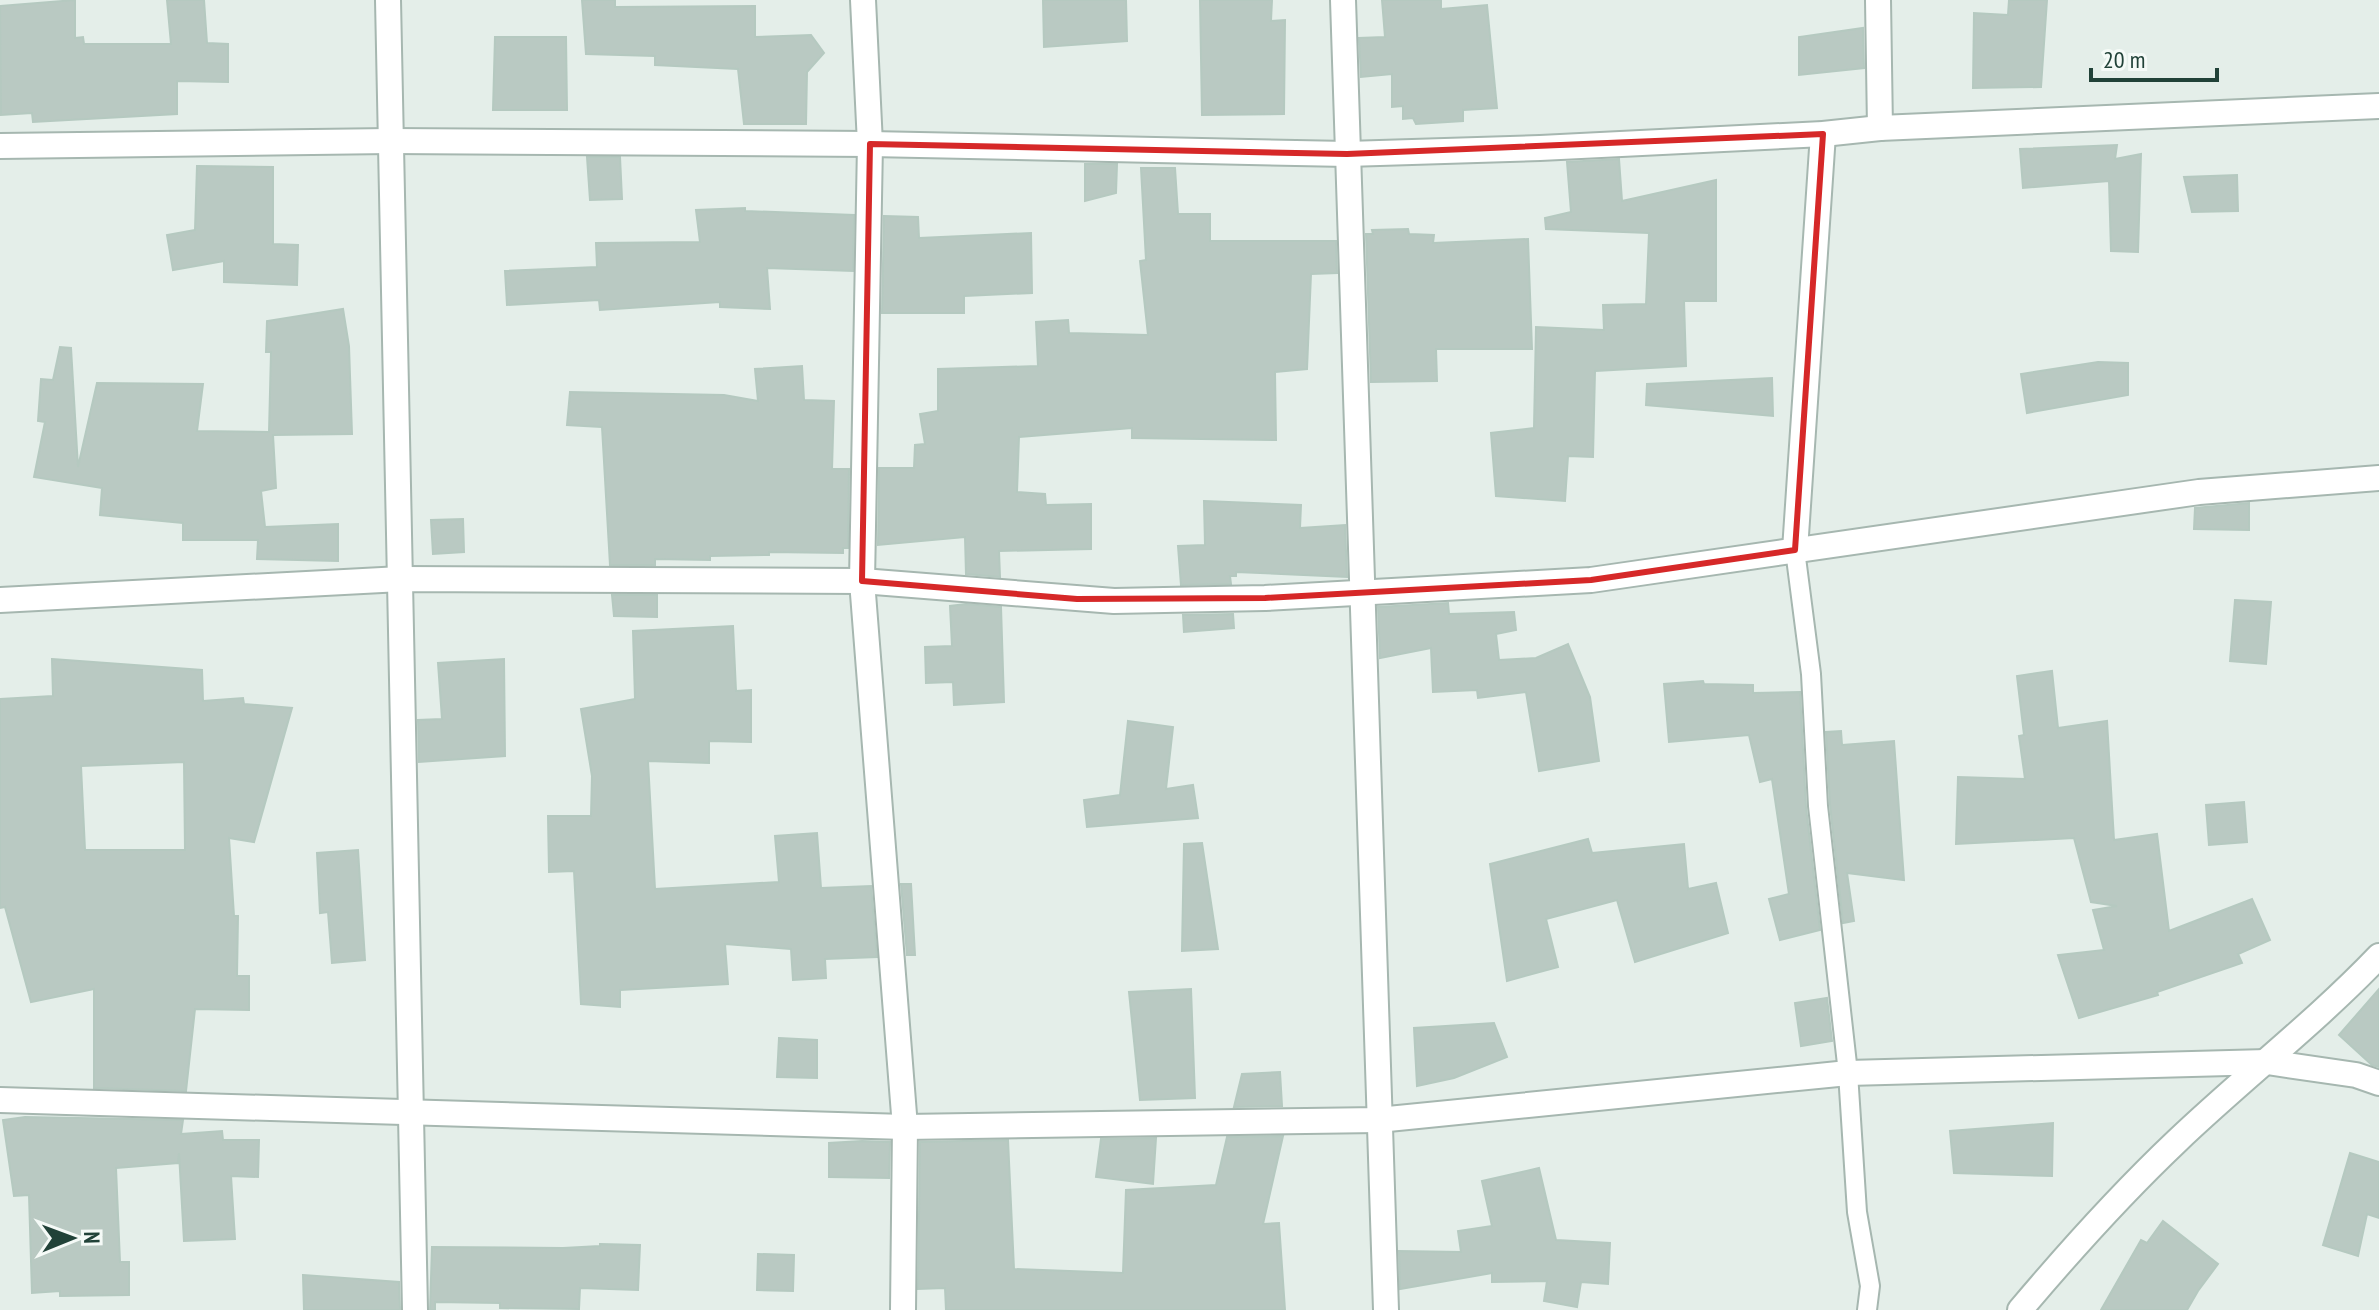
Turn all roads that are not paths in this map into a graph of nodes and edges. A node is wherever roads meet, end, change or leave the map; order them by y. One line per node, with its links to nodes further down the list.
1 (388, 0): 8 (street)
2 (863, 0): 9 (street)
3 (1343, 0): 11 (street)
4 (1878, 0): 6 (street)
5 (2379, 106): 6 (street)
6 (1880, 128): 7 (street)
7 (1823, 134): 11 (street); 13 (street)
8 (390, 141): 9 (street); 10 (street); 14 (street)
9 (870, 144): 11 (street); 15 (street)
10 (0, 146)
11 (1347, 154): 16 (street)
12 (2379, 478): 13 (street)
13 (1795, 550): 16 (street); 20 (lane)
14 (401, 579): 15 (street); 17 (street); 23 (street)
15 (862, 581): 16 (street); 25 (street)
16 (1362, 592): 24 (street)
17 (0, 600)
18 (2379, 956): 19 (street)
19 (2267, 1062): 20 (street); 21 (street); 30 (street)
20 (1848, 1073): 24 (street); 29 (lane)
21 (2379, 1083)
22 (0, 1100): 23 (street)
23 (411, 1112): 25 (street); 26 (street)
24 (1378, 1120): 25 (street); 28 (street)
25 (905, 1127): 27 (street)
26 (415, 1310)
27 (903, 1310)
28 (1386, 1310)
29 (1867, 1310)
30 (2020, 1310)

